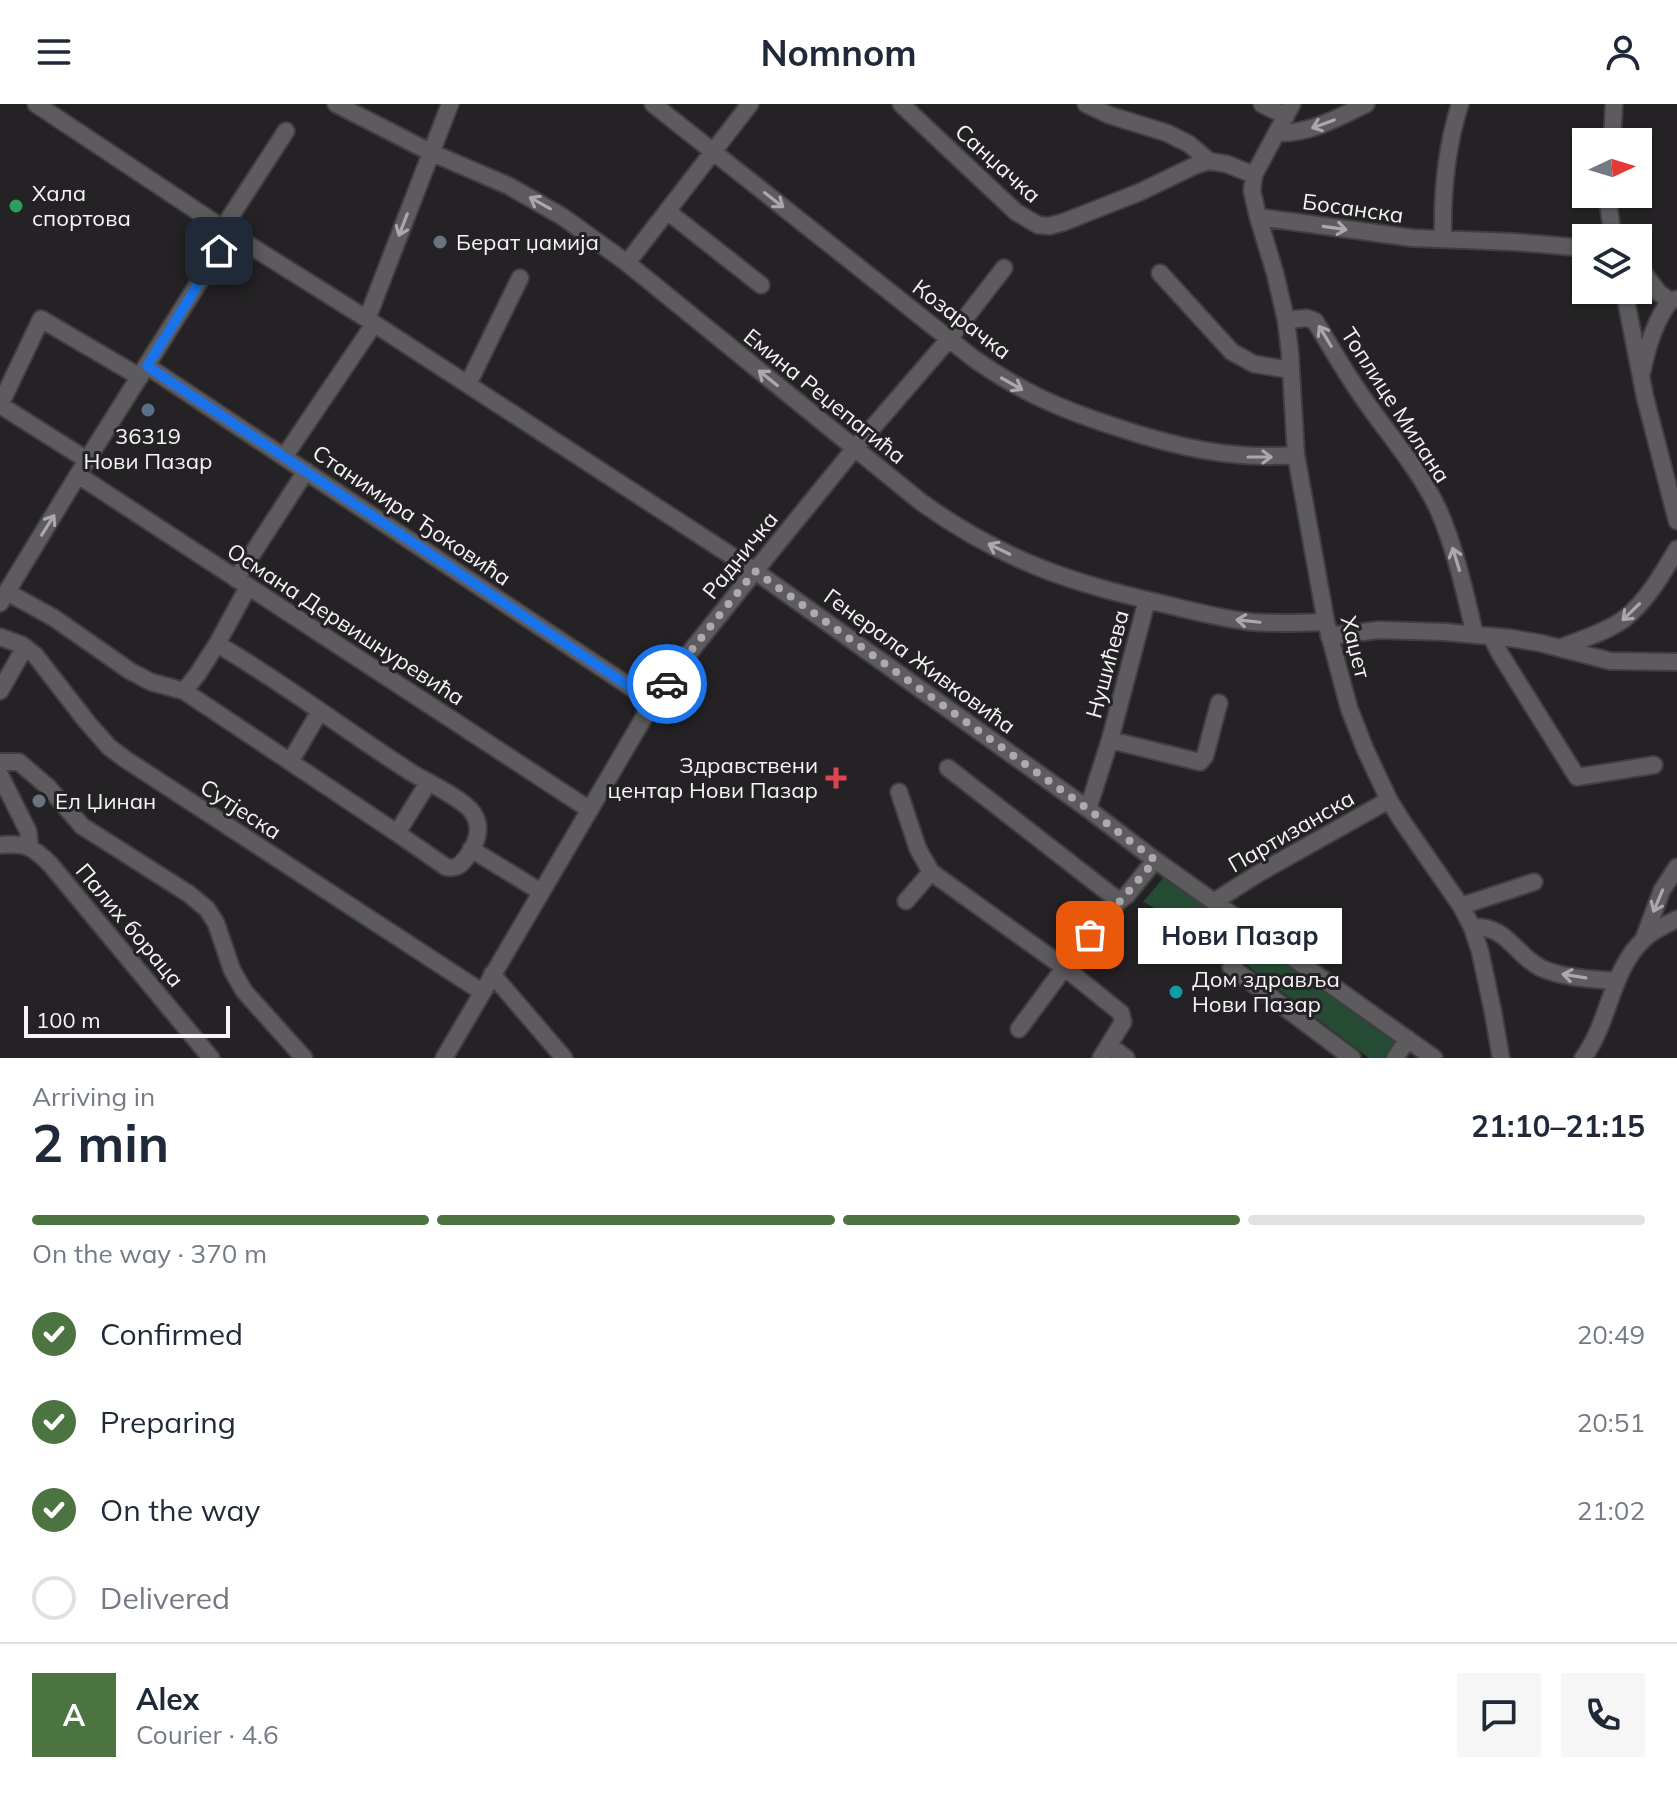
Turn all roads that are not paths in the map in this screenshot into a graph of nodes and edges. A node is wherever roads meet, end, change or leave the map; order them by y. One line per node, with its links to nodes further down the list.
1 (36, 104): 22 (street, Генерала Живковића)
2 (336, 104): 16 (street, Емина Реџепагића)
3 (450, 104): 16 (street)
4 (653, 104): 17 (street, Козарачка)
5 (750, 104): 17 (street)
6 (901, 104): 18 (street, Санџачка)
7 (1086, 104): 18 (street)
8 (1262, 104): 12 (street)
9 (1366, 104): 15 (street, one-way to 15)
10 (1460, 104): 23 (street)
11 (1614, 104): 13 (street)
12 (1289, 110): 15 (street)
13 (1613, 128)
14 (286, 131): 22 (street)
15 (1277, 133): 19 (street)
16 (430, 152): 25 (street, Емина Реџепагића, one-way to 16); 34 (street, one-way to 34)
17 (713, 152): 20 (street); 35 (street, Козарачка, one-way to 35)
18 (1209, 161): 19 (street)
19 (1254, 175): 21 (street, Хаџет)
20 (667, 211): 25 (street); 30 (street)
21 (1258, 217): 23 (street, Босанска, one-way to 23); 33 (street, Хаџет)
22 (226, 231): 34 (street, Генерала Живковића); 37 (street)
23 (1443, 238): 24 (street, Босанска)
24 (1572, 247)
25 (627, 263): 40 (street, Емина Реџепагића, one-way to 25)
26 (1004, 268): 35 (street, Радничка)
27 (1160, 273): 36 (street)
28 (520, 278): 39 (street)
29 (1652, 284): 31 (street)
30 (761, 285)
31 (1673, 300): 38 (street)
32 (1627, 304): 38 (street)
33 (1286, 320): 36 (street, Хаџет); 53 (street, Топлице Милана, one-way to 33)
34 (370, 322): 39 (street, Генерала Живковића); 42 (street)
35 (949, 339): 40 (street, Радничка); 41 (street, Козарачка, one-way to 41)
36 (1291, 370): 41 (street, Хаџет)
37 (144, 371): 42 (street, Станимира Ђоковића); 43 (street); 43 (street, Станимира Ђоковића)
38 (1641, 377): 46 (street)
39 (468, 384): 48 (street, Генерала Живковића)
40 (855, 448): 48 (street, Радничка); 51 (street, Емина Реџепагића, one-way to 40)
41 (1296, 455): 52 (street, Хаџет)
42 (284, 457): 44 (street, Станимира Ђоковића)
43 (87, 460): 45 (street)
44 (306, 471): 49 (street); 61 (street, Станимира Ђоковића)
45 (78, 475): 49 (street, Османа Дервишнуревића); 50 (street, one-way to 45)
46 (1677, 521)
47 (1677, 549): 57 (street, one-way to 57)
48 (755, 571): 61 (street, Радничка); 73 (street, Генерала Живковића)
49 (242, 583): 55 (street); 74 (street, Османа Дервишнуревића)
50 (4, 597): 60 (street)
51 (1147, 600): 52 (street, Емина Реџепагића, one-way to 51); 64 (street, Нушићева)
52 (1327, 629): 53 (street, Емина Реџепагића); 72 (street, Хаџет)
53 (1483, 636): 57 (street, Емина Реџепагића); 67 (street, Топлице Милана)
54 (0, 637): 56 (street, Сутјеска)
55 (219, 646): 60 (street); 63 (street)
56 (25, 647): 59 (street); 95 (street, Сутјеска)
57 (1562, 647): 58 (street, Емина Реџепагића)
58 (1677, 662)
59 (0, 691)
60 (184, 691): 66 (street)
61 (653, 702): 74 (street, Радничка)
62 (1219, 703): 64 (street, Нушићева)
63 (320, 711): 66 (street); 70 (street)
64 (1110, 740): 73 (street, Нушићева)
65 (0, 762): 102 (street)
66 (290, 762): 75 (street)
67 (1654, 765)
68 (948, 768): 85 (street)
69 (0, 775): 77 (street)
70 (428, 783): 75 (street); 78 (street)
71 (899, 792): 81 (street)
72 (1389, 800): 86 (street, Партизанска); 87 (street, Хаџет)
73 (1088, 809): 79 (street, Генерала Живковића)
74 (590, 810): 83 (street, Радничка)
75 (397, 833): 78 (street)
76 (0, 845): 77 (street)
77 (30, 847): 101 (street, Палих бораца)
78 (471, 849): 83 (street)
79 (1155, 860): 85 (street); 86 (street, Генерала Живковића)
80 (1677, 867): 91 (street, one-way to 91)
81 (931, 872): 84 (street); 92 (street)
82 (1534, 882): 87 (street)
83 (541, 892): 93 (street, Радничка)
84 (906, 901)
85 (1119, 901): 92 (street)
86 (1215, 901): 90 (street, Генерала Живковића)
87 (1461, 906): 89 (street, Хаџет)
88 (1677, 919): 91 (street)
89 (1472, 927): 94 (street, one-way to 89); 108 (street, Хаџет)
90 (1258, 933): 97 (street, Генерала Живковића); 99 (street)
91 (1644, 938): 94 (street)
92 (1065, 968): 96 (street); 98 (street)
93 (492, 974): 95 (street, Радничка); 100 (street)
94 (1616, 981): 109 (street)
95 (482, 992): 103 (street, Радничка)
96 (1019, 1029)
97 (1408, 1039): 106 (street); 107 (street, Генерала Живковића)
98 (1106, 1052): 104 (street)
99 (1332, 1052): 105 (street)
100 (562, 1057)
101 (211, 1058)
102 (304, 1058)
103 (444, 1058)
104 (1126, 1058)
105 (1352, 1058)
106 (1395, 1058)
107 (1434, 1058)
108 (1501, 1058)
109 (1583, 1058)

